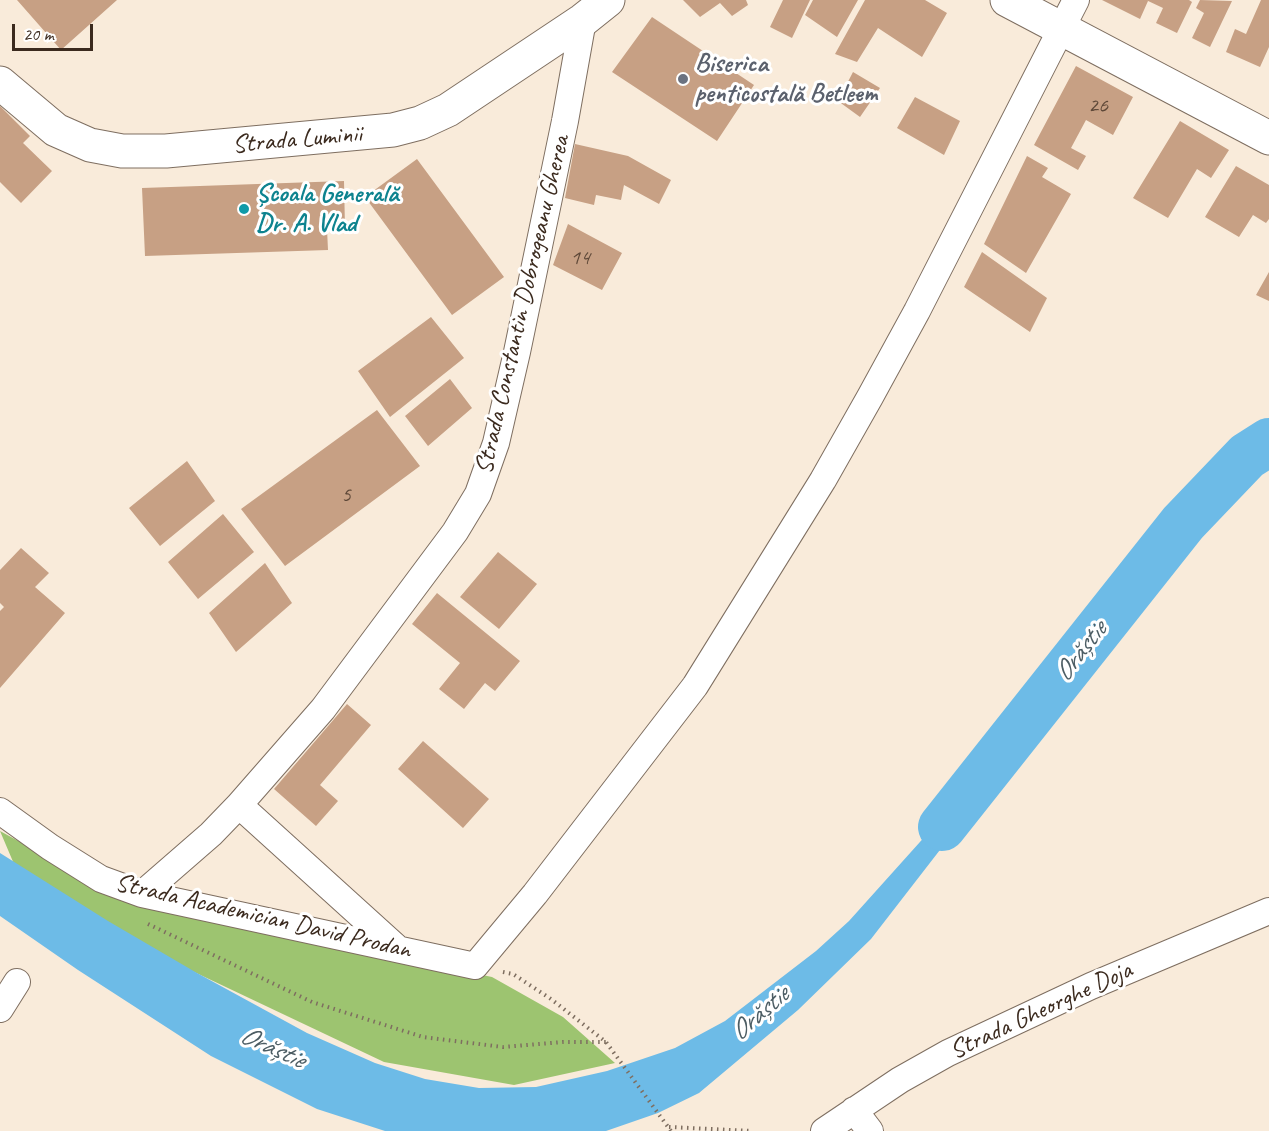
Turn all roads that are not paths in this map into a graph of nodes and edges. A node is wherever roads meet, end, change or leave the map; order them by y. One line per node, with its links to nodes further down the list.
1 (1007, 0): 4 (street)
2 (1076, 0): 4 (street)
3 (595, 10): 5 (street, Strada Luminii); 7 (street, Strada Constantin Dobrogeanu Gherea)
4 (1060, 29): 6 (street); 11 (street, Strada Academician David Prodan)
5 (0, 83)
6 (1269, 138)
7 (238, 806): 9 (street, Strada Constantin Dobrogeanu Gherea); 11 (street)
8 (0, 811): 9 (street, Strada Academician David Prodan)
9 (142, 894): 11 (street, Strada Academician David Prodan)
10 (1269, 911): 14 (street, Strada Gheorghe Doja)
11 (398, 949)
12 (17, 982): 13 (street)
13 (0, 1009)
14 (854, 1110): 15 (street, Strada Gheorghe Doja); 16 (street)
15 (824, 1131)
16 (870, 1131)

